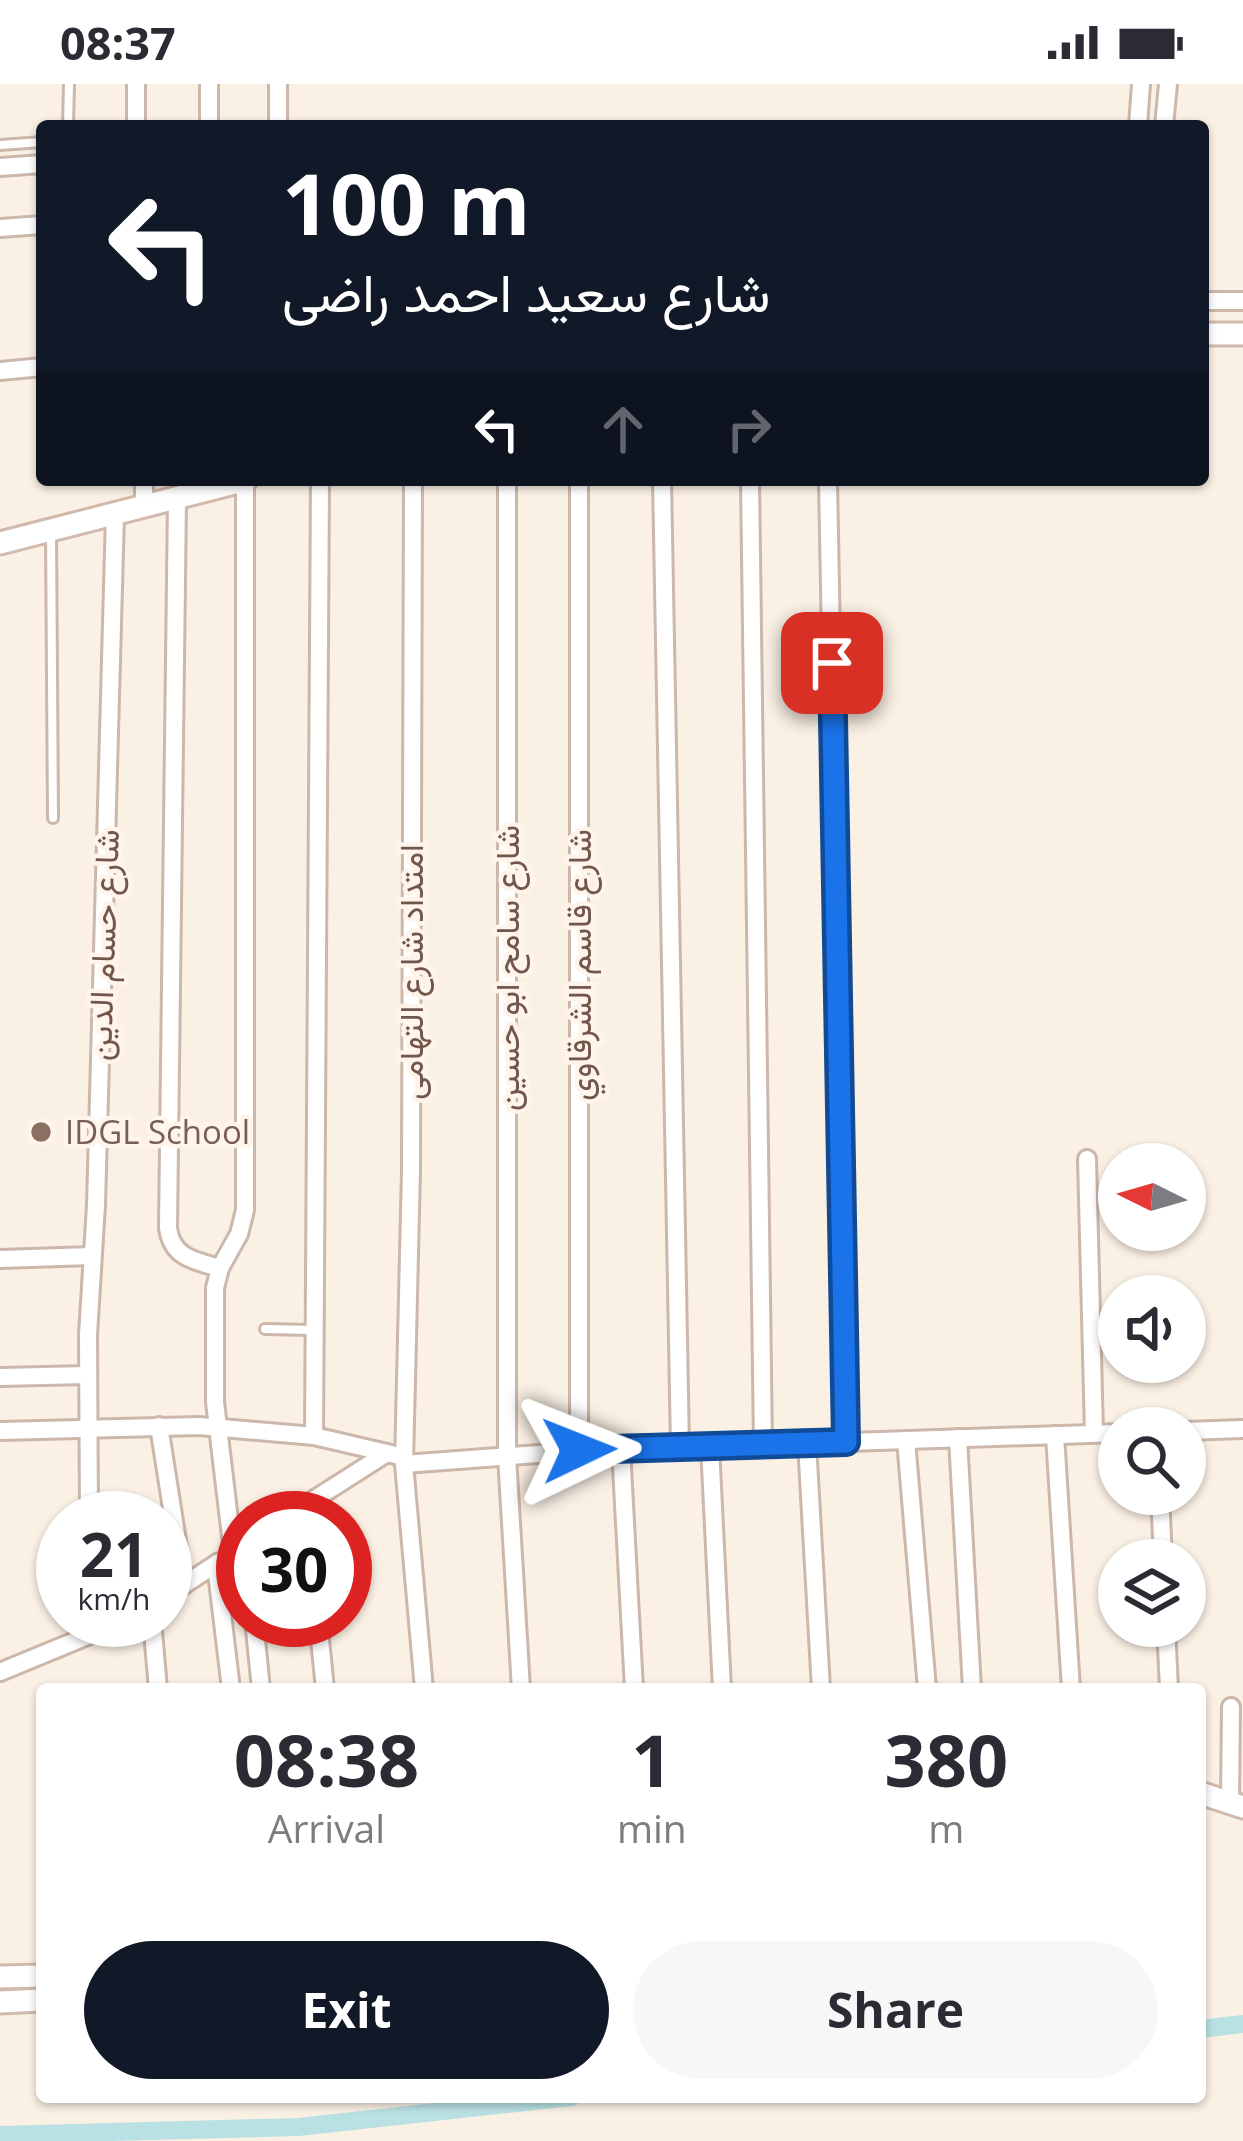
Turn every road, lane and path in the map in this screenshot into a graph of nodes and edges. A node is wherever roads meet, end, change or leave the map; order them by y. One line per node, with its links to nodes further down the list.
1 (69, 84): 7 (lane)
2 (136, 84): 8 (street)
3 (209, 84): 9 (street)
4 (278, 84): 10 (street)
5 (1141, 84): 11 (street)
6 (1168, 84): 12 (street)
7 (68, 120)
8 (136, 120)
9 (209, 120)
10 (278, 120)
11 (1138, 120)
12 (1165, 120)
13 (36, 143): 14 (lane)
14 (0, 146)
15 (36, 164): 16 (street)
16 (0, 167)
17 (36, 225): 18 (street)
18 (0, 228)
19 (1209, 301): 20 (street)
20 (1243, 301)
21 (1209, 334): 22 (street)
22 (1243, 334)
23 (36, 368): 24 (street)
24 (0, 371)
25 (144, 486): 36 (street)
26 (208, 486): 35 (street)
27 (246, 486): 44 (street)
28 (320, 486): 46 (street)
29 (412, 486): 69 (street, امتداد شارع التهامى)
30 (507, 486): 68 (street, شارع سامح ابو حسين)
31 (579, 486): 67 (street, شارع قاسم الشرقاوي)
32 (662, 486): 65 (street)
33 (750, 486): 63 (street)
34 (828, 486): 61 (street)
35 (177, 499): 36 (street); 44 (street)
36 (144, 508): 37 (street)
37 (115, 515): 38 (street); 42 (street, شارع حسام الدين)
38 (51, 531): 39 (street); 40 (lane)
39 (0, 543)
40 (52, 818)
41 (1088, 1160): 55 (street)
42 (92, 1256): 43 (street); 47 (street, شارع حسام الدين)
43 (0, 1259)
44 (220, 1268): 50 (street)
45 (265, 1329): 46 (lane)
46 (314, 1330): 58 (street)
47 (87, 1376): 48 (street); 54 (street, شارع حسام الدين)
48 (0, 1377)
49 (159, 1426): 50 (street); 54 (street); 71 (street)
50 (218, 1428): 58 (street); 72 (street)
51 (1243, 1429): 52 (street)
52 (1206, 1430)
53 (0, 1431): 54 (street)
54 (88, 1432): 70 (street, شارع حسام الدين)
55 (1094, 1433): 56 (street); 57 (street)
56 (1098, 1433)
57 (1055, 1435): 59 (street); 94 (street)
58 (314, 1436): 69 (street)
59 (958, 1438): 60 (street); 93 (street)
60 (906, 1440): 61 (street); 92 (street)
61 (846, 1442): 62 (street)
62 (808, 1443): 63 (street); 91 (street)
63 (763, 1444): 64 (street)
64 (710, 1446): 65 (street); 90 (street)
65 (680, 1447): 66 (street)
66 (621, 1449): 67 (street); 89 (street)
67 (579, 1450): 68 (street)
68 (507, 1456): 69 (street); 88 (street, شارع سامح ابو حسين)
69 (398, 1458): 73 (street); 87 (street, امتداد شارع التهامى)
70 (89, 1491)
71 (169, 1491)
72 (229, 1491)
73 (341, 1491)
74 (216, 1564): 75 (street)
75 (192, 1580)
76 (52, 1647): 82 (street)
77 (154, 1647): 83 (street)
78 (226, 1647): 84 (street)
79 (257, 1647): 85 (street)
80 (321, 1647): 86 (street)
81 (1167, 1647): 95 (street)
82 (0, 1672)
83 (157, 1683)
84 (230, 1683)
85 (260, 1683)
86 (324, 1683)
87 (423, 1683)
88 (521, 1683)
89 (634, 1683)
90 (722, 1683)
91 (821, 1683)
92 (926, 1683)
93 (972, 1683)
94 (1071, 1683)
95 (1168, 1683)
96 (1231, 1707): 98 (street)
97 (1206, 1794): 98 (street)
98 (1237, 1805)
99 (36, 1976): 100 (street)
100 (0, 1977)
101 (36, 2000): 102 (street)
102 (0, 2002)

